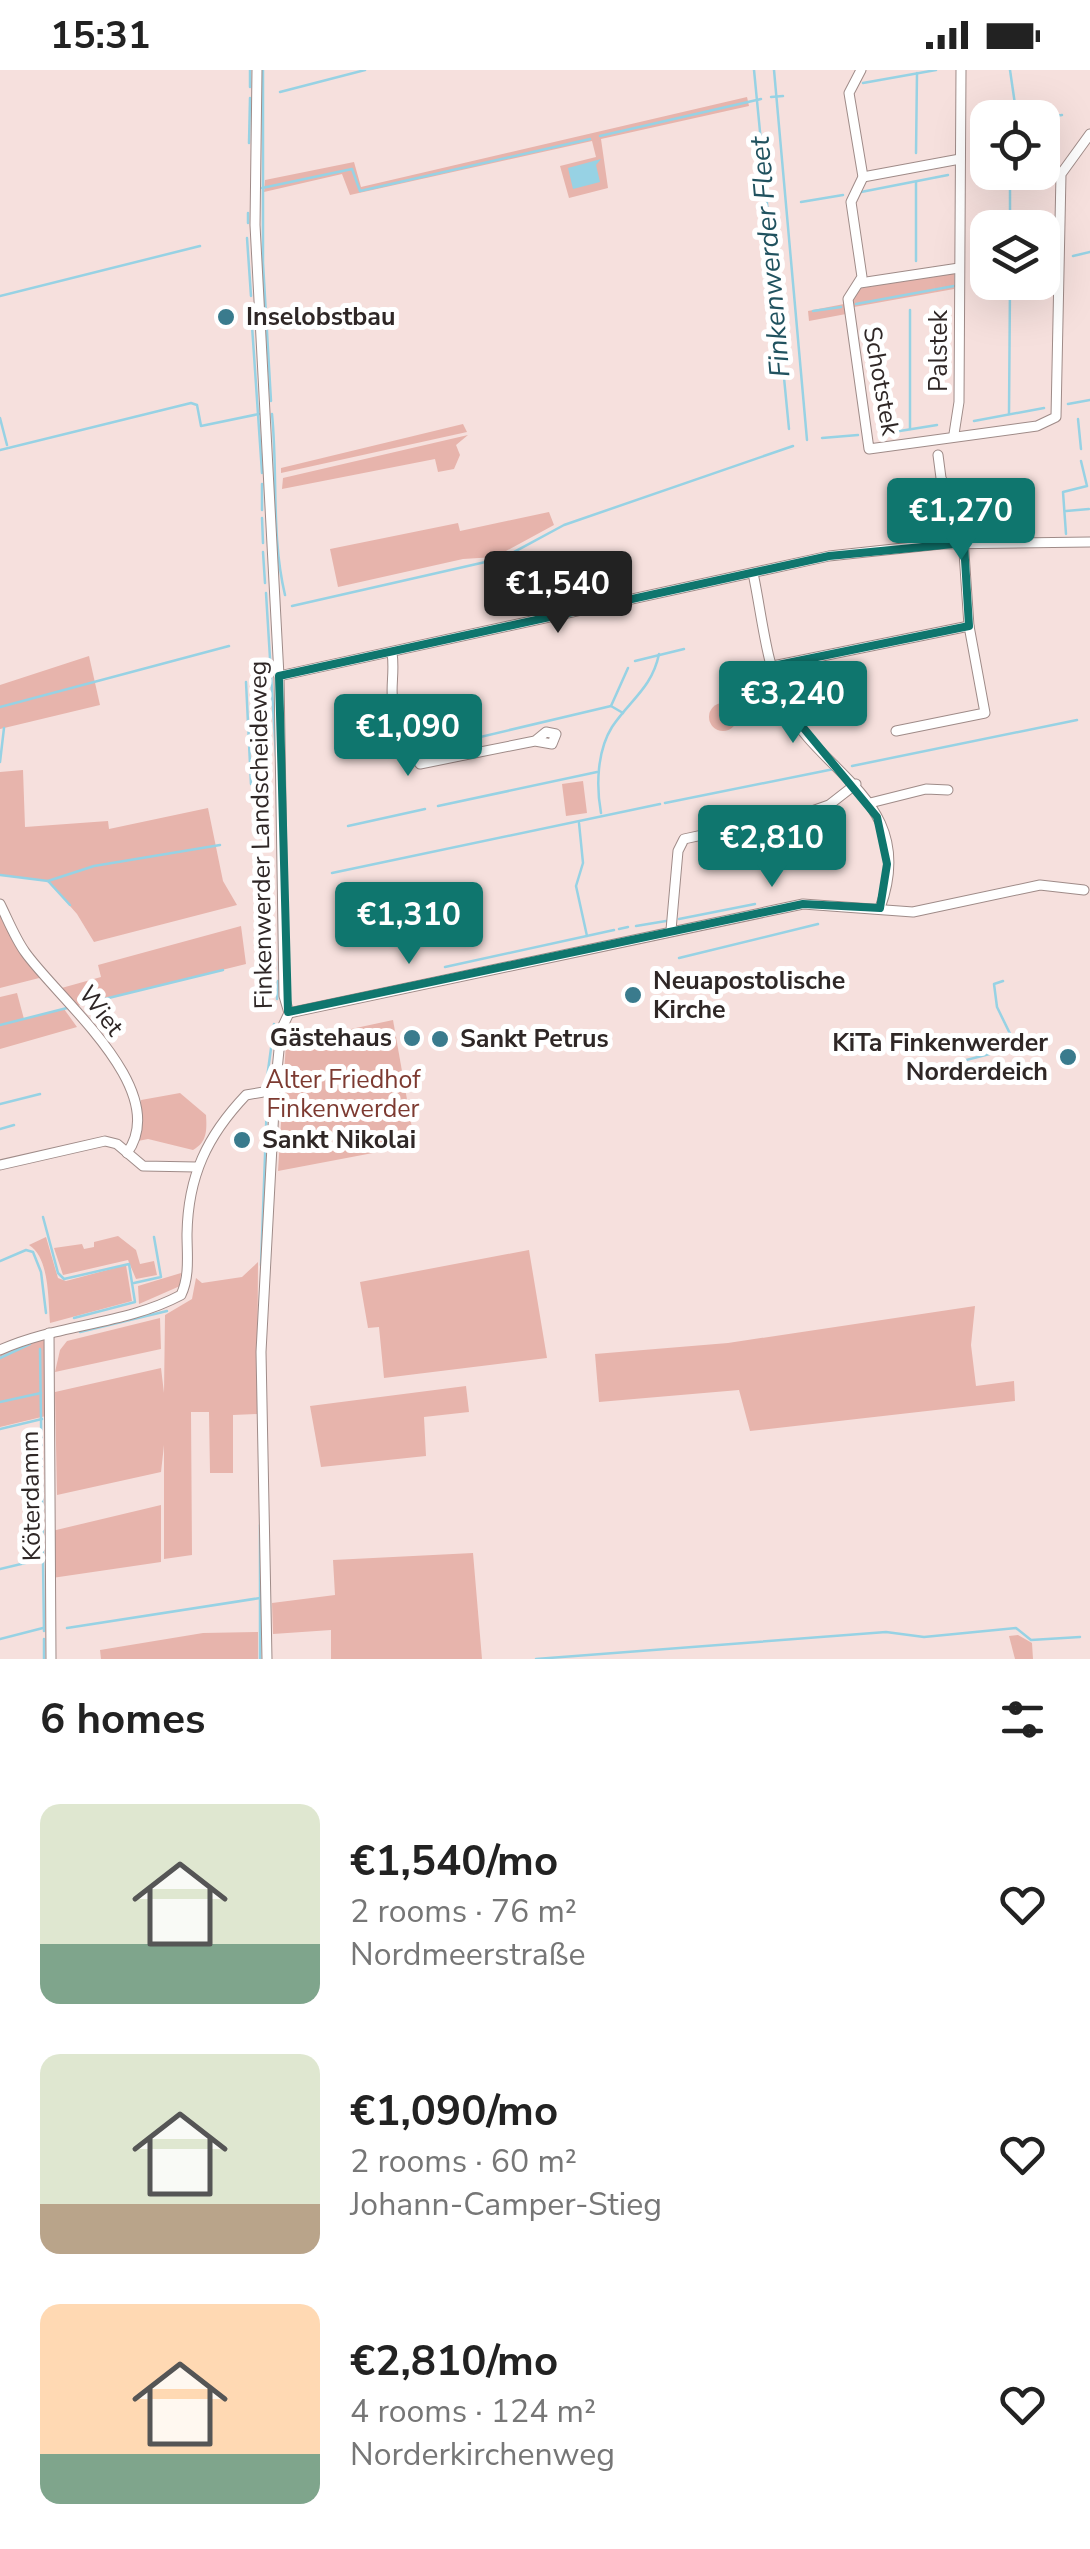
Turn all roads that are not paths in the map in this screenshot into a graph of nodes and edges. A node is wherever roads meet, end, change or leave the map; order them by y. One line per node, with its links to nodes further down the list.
1 (257, 70): 17 (street, Finkenwerder Landscheideweg)
2 (861, 70): 6 (street, Schotstek)
3 (961, 70): 5 (street, Palstek)
4 (1090, 134): 9 (street)
5 (960, 160): 6 (street); 7 (street, Palstek)
6 (863, 176): 8 (street, Schotstek)
7 (959, 268): 8 (street, Palstek); 9 (street, Palstek)
8 (860, 283): 9 (street, Schotstek)
9 (954, 434)
10 (938, 455): 12 (street)
11 (1090, 542): 12 (street)
12 (964, 544): 13 (street); 14 (street)
13 (753, 572): 15 (street); 16 (street)
14 (969, 626): 16 (street); 18 (street)
15 (392, 653): 17 (street); 19 (street)
16 (773, 666): 20 (street)
17 (279, 676): 27 (street, Finkenwerder Landscheideweg)
18 (896, 731)
19 (535, 741)
20 (856, 784): 22 (street); 26 (street)
21 (948, 790): 22 (street)
22 (870, 803): 25 (street)
23 (1084, 890): 25 (street)
24 (0, 904): 29 (street, Wiet)
25 (880, 908): 26 (street)
26 (671, 930): 27 (street)
27 (289, 1013): 28 (street, Finkenwerder Landscheideweg)
28 (274, 1090): 31 (street); 35 (street, Finkenwerder Landscheideweg)
29 (127, 1153): 30 (street); 31 (street)
30 (0, 1165)
31 (196, 1167): 32 (street)
32 (49, 1333): 33 (street); 34 (street, Köterdamm)
33 (0, 1350)
34 (51, 1659)
35 (267, 1659)

